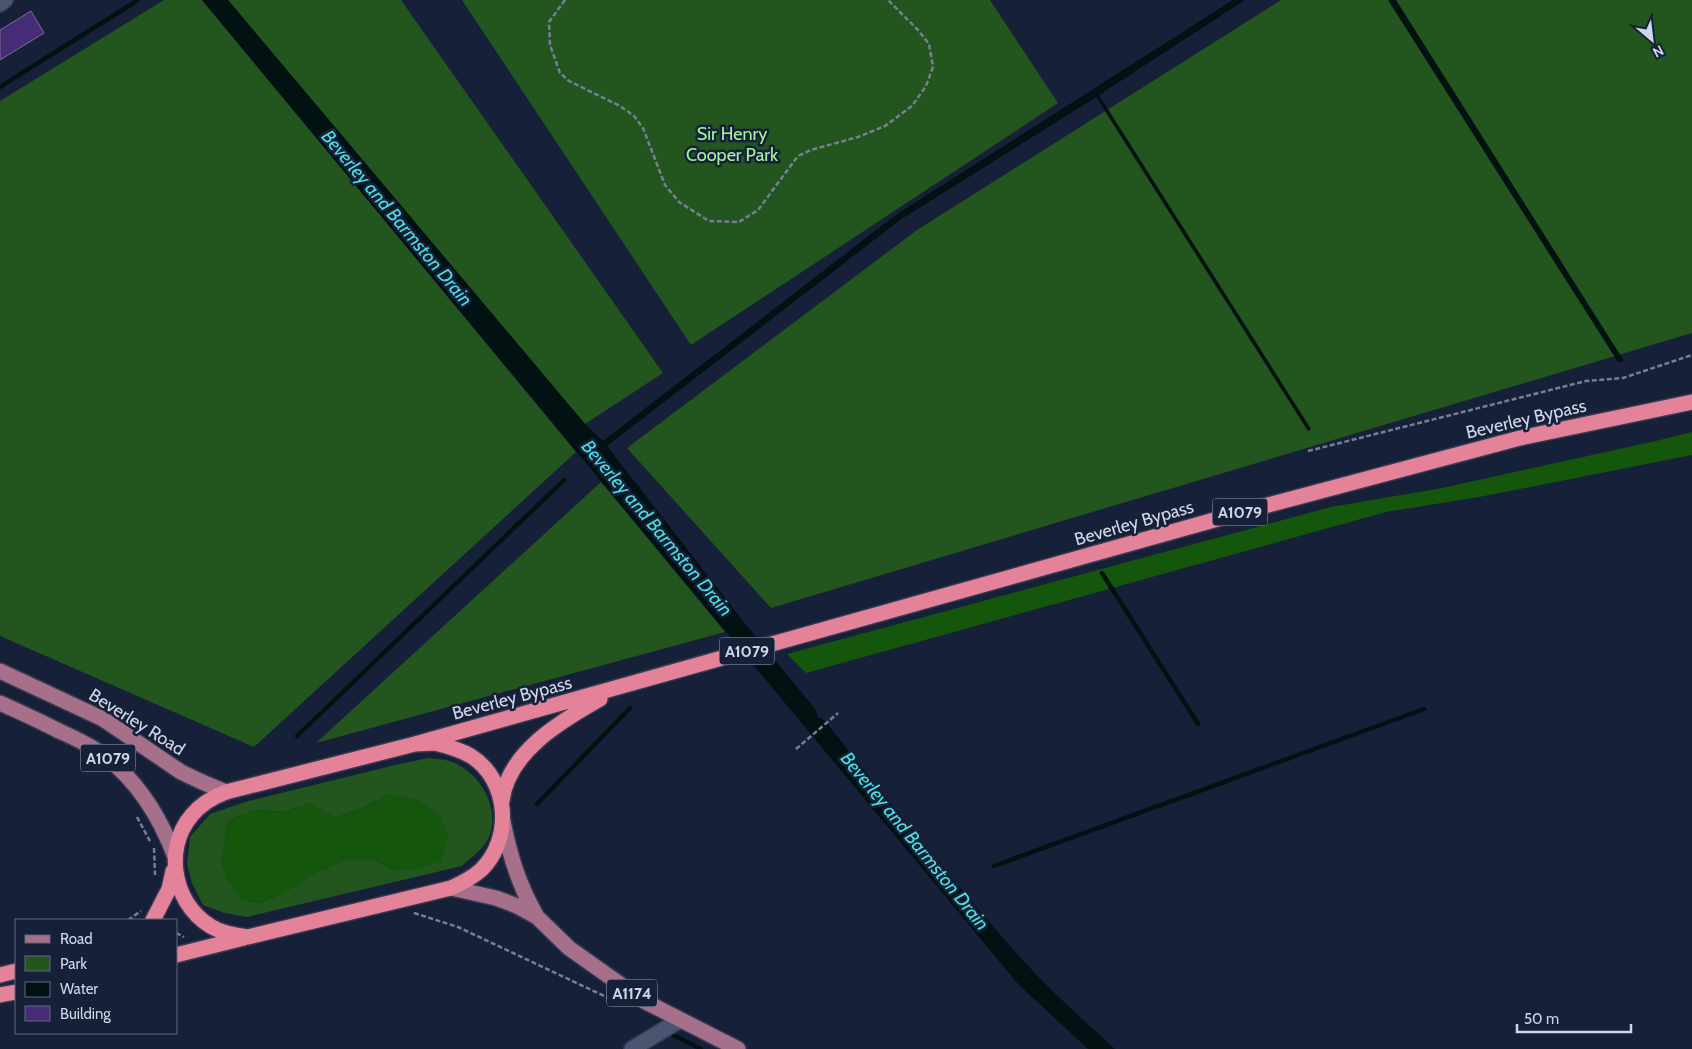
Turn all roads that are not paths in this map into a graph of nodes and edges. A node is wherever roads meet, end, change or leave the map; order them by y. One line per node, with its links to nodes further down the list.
1 (5, 0): 2 (street)
2 (0, 4)
3 (1692, 402): 5 (highway, Beverley Bypass / A1079)
4 (0, 671): 8 (main road, Beverley Road / A1079)
5 (618, 688): 7 (highway, Beverley Bypass); 9 (highway, Beverley Bypass)
6 (0, 703): 11 (main road, A1079)
7 (415, 744): 8 (highway, A1079); 9 (highway, A1079)
8 (226, 792): 11 (highway, A1079)
9 (502, 805): 10 (highway, A1079)
10 (503, 821): 12 (highway, A1079); 13 (main road, A1174)
11 (175, 862): 14 (highway); 15 (highway, A1079)
12 (451, 888): 13 (main road, A1174); 15 (highway, A1079)
13 (537, 917): 21 (main road, A1174)
14 (154, 919)
15 (248, 937): 16 (highway)
16 (178, 954)
17 (15, 971): 18 (highway)
18 (0, 975)
19 (15, 992): 20 (highway)
20 (0, 995)
21 (680, 1020): 22 (street); 23 (main road, A1174)
22 (632, 1049)
23 (738, 1049)

